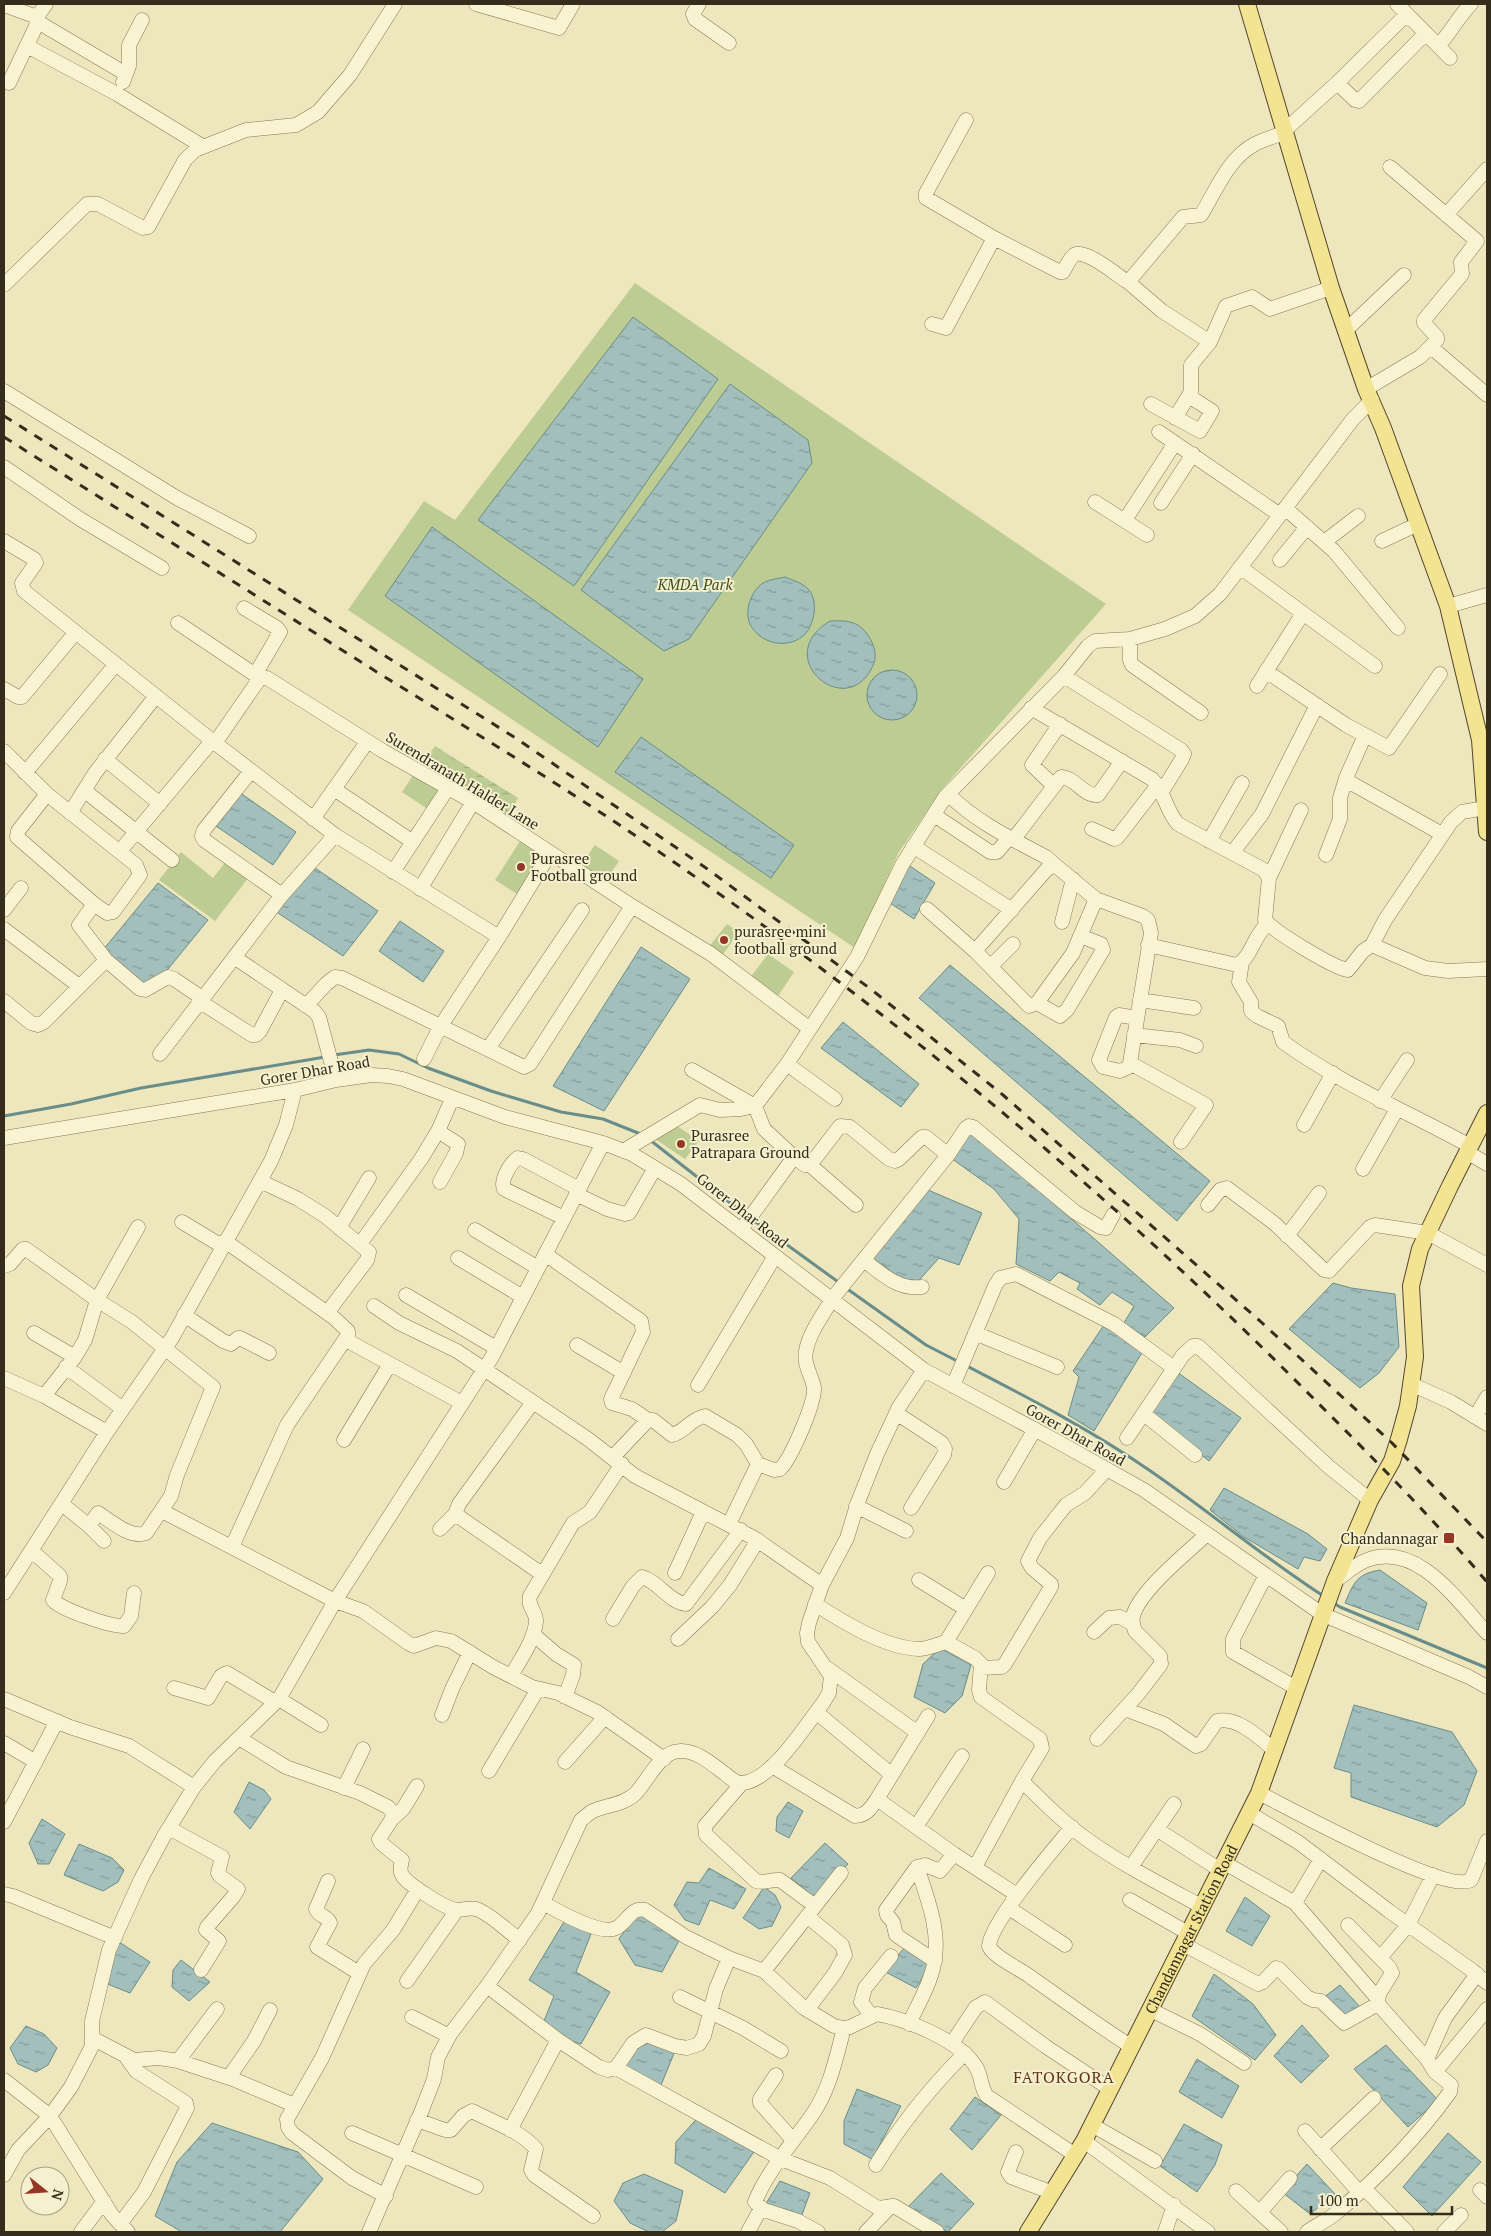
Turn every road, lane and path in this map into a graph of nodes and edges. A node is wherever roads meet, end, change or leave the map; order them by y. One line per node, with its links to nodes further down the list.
1 (46, 4): 11 (street)
2 (396, 4): 24 (street)
3 (476, 4): 10 (street)
4 (573, 4): 10 (street)
5 (699, 4): 14 (street)
6 (1247, 4): 23 (main road)
7 (4, 5): 11 (street)
8 (1462, 7): 15 (street)
9 (1402, 9): 13 (street); 20 (street)
10 (520, 10)
11 (38, 20): 16 (street); 18 (street)
12 (142, 20): 18 (street)
13 (1426, 33): 15 (street); 20 (street)
14 (729, 43)
15 (1439, 45): 17 (street)
16 (26, 46): 19 (street); 21 (street)
17 (1450, 58)
18 (126, 74): 21 (street)
19 (9, 83)
20 (1337, 83): 23 (street)
21 (117, 94): 24 (street)
22 (966, 120): 28 (street)
23 (1284, 132): 30 (street); 32 (main road)
24 (202, 146): 31 (street)
25 (1390, 167): 27 (street)
26 (1487, 169): 27 (street)
27 (1446, 215): 36 (street)
28 (994, 238): 30 (street); 33 (street)
29 (1404, 274): 34 (street)
30 (1127, 282): 35 (street)
31 (4, 284)
32 (1331, 288): 34 (main road); 35 (street)
33 (932, 324)
34 (1346, 330): 38 (main road)
35 (1210, 342): 40 (street)
36 (1431, 347): 38 (street); 39 (street)
37 (4, 391): 55 (street)
38 (1369, 395): 49 (street); 52 (main road)
39 (1487, 395)
40 (1190, 396): 42 (street); 42 (street)
41 (1152, 404): 42 (street)
42 (1179, 420): 44 (street)
43 (1159, 432): 44 (street)
44 (1174, 442): 45 (street); 51 (street)
45 (1193, 454): 48 (street); 49 (street)
46 (4, 467): 60 (street)
47 (1095, 502): 51 (street)
48 (1161, 503)
49 (1282, 511): 53 (street); 61 (street)
50 (1358, 516): 58 (street)
51 (1125, 520): 54 (street)
52 (1418, 524): 57 (street); 63 (main road)
53 (1306, 527): 58 (street); 59 (street)
54 (1147, 535)
55 (249, 536)
56 (4, 541): 68 (street)
57 (1382, 541)
58 (1324, 542): 67 (street)
59 (1280, 560)
60 (162, 568)
61 (1240, 568): 65 (street); 69 (street)
62 (1487, 595): 63 (street)
63 (1448, 606): 89 (main road)
64 (244, 608): 75 (street)
65 (1303, 613): 71 (street); 72 (street)
66 (178, 623): 75 (street, Surendranath Halder Lane)
67 (1398, 628)
68 (76, 632): 70 (street); 77 (street)
69 (1130, 639): 74 (street); 81 (street)
70 (116, 664): 78 (street); 91 (street)
71 (1375, 666)
72 (1266, 671): 76 (street); 79 (street)
73 (1440, 674): 83 (street)
74 (1064, 676): 80 (street); 97 (street)
75 (258, 677): 84 (street); 85 (street, Surendranath Halder Lane)
76 (1256, 686)
77 (4, 689)
78 (156, 696): 84 (street); 87 (street)
79 (1317, 705): 83 (street); 118 (street)
80 (1031, 708): 82 (street); 100 (street)
81 (1201, 713)
82 (1060, 724): 88 (street); 94 (street)
83 (1365, 735): 92 (street)
84 (214, 742): 90 (street); 102 (street)
85 (367, 742): 95 (street, Surendranath Halder Lane); 96 (street)
86 (4, 751): 91 (street)
87 (105, 759): 98 (street); 102 (street)
88 (1122, 761): 94 (street); 97 (street)
89 (1485, 762): 103 (main road)
90 (251, 771): 107 (street); 128 (street)
91 (25, 773): 99 (street)
92 (1346, 778): 111 (street); 120 (street)
93 (1242, 782): 114 (street)
94 (1054, 786): 113 (street)
95 (448, 788): 101 (street, Surendranath Halder Lane); 115 (street)
96 (334, 789): 107 (street); 115 (street)
97 (1160, 789): 108 (street); 114 (street)
98 (85, 791): 105 (street); 109 (street)
99 (47, 794): 105 (street); 130 (street)
100 (948, 794): 106 (street); 113 (street)
101 (473, 802): 119 (street, Surendranath Halder Lane); 127 (street)
102 (160, 804): 109 (street)
103 (1485, 808): 110 (main road); 111 (street)
104 (1301, 810): 124 (street)
105 (70, 813): 117 (street)
106 (934, 815): 113 (street); 116 (street)
107 (313, 819): 112 (street)
108 (1092, 829)
109 (136, 832): 117 (street); 121 (street)
110 (1487, 832)
111 (1442, 834): 143 (street)
112 (335, 835): 123 (street); 128 (street)
113 (1011, 839): 122 (street)
114 (1209, 841): 118 (street)
115 (413, 842): 123 (street)
116 (913, 846): 135 (street); 160 (street)
117 (120, 851): 130 (street)
118 (1234, 852): 124 (street)
119 (550, 853): 131 (street, Surendranath Halder Lane); 140 (street)
120 (1326, 855)
121 (172, 860)
122 (1055, 864): 125 (street); 135 (street)
123 (393, 872): 127 (street)
124 (1269, 878): 137 (street)
125 (1073, 879): 129 (street); 136 (street)
126 (21, 888): 132 (street)
127 (420, 889): 140 (street)
128 (282, 895): 145 (street)
129 (1096, 899): 139 (street); 142 (street)
130 (94, 904): 146 (street)
131 (632, 906): 160 (street, Surendranath Halder Lane); 163 (street)
132 (4, 910)
133 (582, 910): 163 (street)
134 (928, 910): 144 (street)
135 (1012, 910): 144 (street)
136 (1062, 922)
137 (1268, 924): 143 (street); 147 (street)
138 (4, 929): 150 (street)
139 (1080, 936): 155 (street); 155 (street)
140 (499, 938): 159 (street)
141 (1013, 944): 148 (street)
142 (1148, 944): 147 (street); 153 (street)
143 (1372, 945): 149 (street)
144 (975, 951): 148 (street)
145 (234, 957): 151 (street); 152 (street)
146 (106, 960): 150 (street); 152 (street)
147 (1242, 962): 170 (street)
148 (991, 966): 155 (street)
149 (1487, 970)
150 (79, 986): 154 (street)
151 (282, 990): 152 (street); 156 (street)
152 (201, 999): 164 (street)
153 (1140, 1000): 157 (street); 158 (street)
154 (4, 1001)
155 (1036, 1003)
156 (306, 1006): 159 (street); 171 (street)
157 (1194, 1008)
158 (1137, 1018): 161 (street); 168 (street)
159 (440, 1026): 163 (street); 165 (street)
160 (810, 1029): 167 (street)
161 (1134, 1034): 162 (street); 168 (street)
162 (1196, 1046)
163 (488, 1049)
164 (160, 1054)
165 (424, 1059)
166 (1407, 1060): 175 (street)
167 (787, 1064): 174 (street); 176 (street)
168 (1131, 1066): 182 (street)
169 (692, 1070): 176 (street)
170 (1333, 1072): 175 (street); 179 (street)
171 (336, 1080): 172 (street, Gorer Dhar Road); 173 (street, Gorer Dhar Road)
172 (295, 1090): 181 (street, Gorer Dhar Road); 193 (street)
173 (452, 1099): 180 (street); 183 (street, Gorer Dhar Road)
174 (835, 1099)
175 (1380, 1101): 177 (street)
176 (755, 1106): 184 (street); 187 (street)
177 (1397, 1109): 185 (street); 191 (street)
178 (1487, 1113): 185 (main road, Chandannagar Station Road)
179 (1304, 1125)
180 (438, 1132): 194 (street); 209 (street)
181 (4, 1138)
182 (1181, 1142)
183 (603, 1143): 184 (street, Gorer Dhar Road); 195 (street)
184 (629, 1147): 190 (street, Gorer Dhar Road)
185 (1469, 1149): 189 (street); 206 (main road, Chandannagar Station Road)
186 (948, 1155): 188 (street); 199 (street); 213 (street)
187 (794, 1157): 188 (street); 202 (street)
188 (810, 1164): 197 (street)
189 (1487, 1164)
190 (655, 1168): 195 (street); 202 (street, Gorer Dhar Road)
191 (1363, 1169)
192 (369, 1178): 204 (street)
193 (260, 1181): 204 (street); 208 (street)
194 (440, 1182)
195 (577, 1192): 200 (street); 200 (street)
196 (1319, 1193): 207 (street)
197 (856, 1205)
198 (1208, 1205): 207 (street)
199 (1113, 1215)
200 (564, 1218): 210 (street)
201 (182, 1222): 208 (street)
202 (747, 1222): 211 (street, Gorer Dhar Road)
203 (138, 1227): 221 (street)
204 (339, 1228): 209 (street)
205 (475, 1230): 216 (street)
206 (1428, 1233): 207 (street); 214 (street); 240 (main road, Chandannagar Station Road)
207 (1287, 1236)
208 (223, 1244): 223 (street); 224 (street)
209 (360, 1244): 223 (street)
210 (545, 1254): 216 (street); 238 (street)
211 (775, 1256): 218 (street, Gorer Dhar Road); 241 (street)
212 (458, 1258): 220 (street)
213 (865, 1261): 217 (street); 218 (street)
214 (1487, 1265)
215 (4, 1266): 221 (street)
216 (538, 1268): 220 (street)
217 (922, 1287)
218 (839, 1290): 237 (street, Gorer Dhar Road); 258 (street)
219 (406, 1295): 229 (street)
220 (523, 1297): 229 (street)
221 (97, 1300): 230 (street); 232 (street)
222 (374, 1306): 236 (street)
223 (327, 1313): 227 (street)
224 (184, 1315): 230 (street); 231 (street)
225 (975, 1333): 234 (street); 235 (street); 242 (street)
226 (34, 1334): 232 (street)
227 (346, 1340): 233 (street); 275 (street)
228 (577, 1345): 238 (street)
229 (496, 1348): 236 (street)
230 (165, 1349): 247 (street); 265 (street)
231 (269, 1354)
232 (71, 1362): 243 (street); 247 (street)
233 (390, 1364): 246 (street); 255 (street)
234 (1057, 1367)
235 (1174, 1368): 249 (street); 261 (street)
236 (484, 1369): 245 (street); 246 (street)
237 (924, 1370): 242 (street, Gorer Dhar Road); 248 (street)
238 (624, 1373): 250 (street)
239 (4, 1378): 243 (street)
240 (1411, 1384): 251 (street); 261 (main road, Chandannagar Station Road)
241 (698, 1385)
242 (953, 1386): 252 (street, Gorer Dhar Road)
243 (44, 1396): 253 (street)
244 (1487, 1397): 251 (street)
245 (533, 1402): 257 (street); 267 (street)
246 (462, 1403): 286 (street)
247 (123, 1409): 253 (street)
248 (896, 1413): 263 (street); 264 (street)
249 (1144, 1414): 254 (street); 256 (street)
250 (648, 1420): 257 (street); 258 (street)
251 (1481, 1420)
252 (1035, 1429): 259 (street, Gorer Dhar Road); 260 (street)
253 (108, 1432): 262 (street)
254 (1127, 1438)
255 (344, 1440)
256 (1195, 1455)
257 (617, 1461): 266 (street); 279 (street)
258 (758, 1464): 269 (street)
259 (1107, 1469): 272 (street, Gorer Dhar Road); 298 (street)
260 (1004, 1482)
261 (1370, 1500): 285 (main road, Chandannagar Station Road)
262 (62, 1504): 268 (street); 276 (street)
263 (856, 1506): 271 (street); 282 (street)
264 (911, 1508)
265 (162, 1511): 268 (street); 275 (street)
266 (703, 1512): 269 (street); 277 (street)
267 (455, 1514): 270 (street); 279 (street)
268 (89, 1526): 274 (street)
269 (735, 1527): 273 (street); 289 (street)
270 (440, 1529)
271 (906, 1531)
272 (1207, 1534): 280 (street, Gorer Dhar Road); 290 (street)
273 (758, 1540): 282 (street); 294 (street)
274 (104, 1541)
275 (232, 1547): 286 (street)
276 (32, 1551): 283 (street); 284 (street)
277 (674, 1573)
278 (988, 1573): 288 (street)
279 (542, 1574): 293 (street)
280 (1266, 1575): 285 (street, Gorer Dhar Road); 302 (street)
281 (919, 1580): 288 (street)
282 (822, 1584): 287 (street)
283 (4, 1593)
284 (134, 1594)
285 (1328, 1599): 292 (street); 300 (street, Gorer Dhar Road); 302 (main road, Chandannagar Station Road)
286 (336, 1601): 296 (street); 306 (street)
287 (815, 1604): 295 (street); 297 (street)
288 (966, 1609): 295 (street)
289 (613, 1619)
290 (1133, 1624): 291 (street); 307 (street)
291 (1094, 1632)
292 (1487, 1632)
293 (533, 1634): 299 (street); 304 (street)
294 (678, 1639)
295 (946, 1642): 298 (street)
296 (470, 1652): 299 (street); 309 (street)
297 (827, 1668): 308 (street); 314 (street)
298 (981, 1668): 327 (street)
299 (512, 1676): 303 (street)
300 (1487, 1687)
301 (174, 1688): 306 (street)
302 (1296, 1688): 319 (main road, Chandannagar Station Road)
303 (538, 1689): 304 (street); 325 (street)
304 (565, 1697): 311 (street)
305 (4, 1699): 312 (street)
306 (277, 1701): 313 (street); 315 (street)
307 (1125, 1709): 316 (street); 319 (street)
308 (816, 1712): 324 (street); 326 (street)
309 (442, 1715)
310 (928, 1716): 314 (street)
311 (605, 1718): 321 (street); 323 (street)
312 (58, 1721): 322 (street); 330 (street)
313 (321, 1725)
314 (918, 1733): 326 (street)
315 (238, 1738): 330 (street); 331 (street)
316 (1097, 1739)
317 (4, 1743): 322 (street)
318 (363, 1749): 331 (street)
319 (1274, 1750): 332 (main road, Chandannagar Station Road)
320 (962, 1756): 338 (street)
321 (664, 1758): 328 (street); 356 (street)
322 (36, 1762): 337 (street)
323 (565, 1762)
324 (772, 1766): 328 (street); 333 (street)
325 (489, 1771)
326 (892, 1775): 333 (street)
327 (1022, 1781): 339 (street); 347 (street)
328 (742, 1783): 361 (street)
329 (417, 1786): 336 (street)
330 (194, 1787): 340 (street)
331 (344, 1788): 336 (street)
332 (1259, 1793): 335 (main road, Chandannagar Station Road); 350 (street)
333 (877, 1800): 338 (street)
334 (1174, 1804): 341 (street)
335 (1248, 1813): 344 (street); 345 (main road, Chandannagar Station Road)
336 (392, 1819): 352 (street)
337 (4, 1822)
338 (916, 1827): 343 (street)
339 (1072, 1827): 348 (street); 354 (street)
340 (169, 1828): 364 (street); 372 (street)
341 (1158, 1830): 345 (street); 348 (street)
342 (1487, 1841): 350 (street)
343 (954, 1854): 346 (street); 347 (street)
344 (1321, 1859): 357 (street); 362 (street)
345 (1222, 1866): 357 (street); 358 (main road, Chandannagar Station Road)
346 (917, 1867): 371 (street); 371 (street)
347 (975, 1867): 354 (street)
348 (1131, 1868): 358 (street)
349 (841, 1873): 361 (street)
350 (1433, 1875): 362 (street)
351 (328, 1880): 374 (street)
352 (418, 1889): 360 (street); 374 (street)
353 (4, 1894): 364 (street)
354 (1018, 1895): 359 (street)
355 (1130, 1900): 365 (street)
356 (543, 1903): 366 (street); 369 (street)
357 (1295, 1903): 379 (street)
358 (1201, 1906): 365 (main road, Chandannagar Station Road)
359 (1009, 1908): 367 (street); 394 (street)
360 (457, 1910): 366 (street); 376 (street)
361 (811, 1911): 373 (street); 384 (street)
362 (1408, 1924): 370 (street); 375 (street)
363 (1348, 1925): 370 (street)
364 (115, 1938): 391 (street)
365 (1185, 1938): 379 (street); 385 (main road, Chandannagar Station Road)
366 (520, 1940): 377 (street)
367 (1065, 1945)
368 (891, 1956): 386 (street)
369 (729, 1958): 373 (street); 383 (street)
370 (1380, 1958): 379 (street)
371 (935, 1961): 388 (street)
372 (201, 1970)
373 (764, 1971): 384 (street)
374 (359, 1973): 408 (street)
375 (1483, 1976): 398 (street)
376 (407, 1981)
377 (487, 1986): 390 (street); 392 (street)
378 (680, 1996): 383 (street)
379 (1378, 2001): 398 (street)
380 (217, 2009): 399 (street)
381 (1487, 2009): 402 (street)
382 (270, 2010): 404 (street)
383 (710, 2010): 395 (street); 401 (street)
384 (807, 2010): 389 (street)
385 (1151, 2010): 394 (main road, Chandannagar Station Road); 400 (street)
386 (871, 2016): 388 (street); 389 (street)
387 (412, 2017): 390 (street)
388 (909, 2024): 393 (street)
389 (844, 2028): 415 (street)
390 (449, 2036): 410 (street)
391 (92, 2038): 397 (street); 409 (street)
392 (558, 2040): 401 (street); 412 (street)
393 (952, 2043): 396 (street); 406 (street)
394 (1132, 2047): 406 (main road, Chandannagar Station Road)
395 (781, 2050)
396 (965, 2053): 416 (street); 422 (street)
397 (126, 2057): 399 (street); 437 (street)
398 (1427, 2059): 402 (street)
399 (178, 2061): 404 (street)
400 (1244, 2063)
401 (616, 2068): 420 (street)
402 (1435, 2072): 426 (street)
403 (776, 2075): 415 (street)
404 (229, 2077): 408 (street)
405 (4, 2080): 409 (street)
406 (1110, 2088): 411 (main road, Chandannagar Station Road)
407 (1374, 2098): 417 (street)
408 (294, 2105): 429 (street)
409 (50, 2116): 423 (street); 430 (street)
410 (417, 2120): 412 (street); 419 (street)
411 (1092, 2125): 416 (main road, Chandannagar Station Road); 421 (street)
412 (510, 2130): 436 (street)
413 (1305, 2131): 417 (street)
414 (352, 2133): 419 (street)
415 (793, 2140): 420 (street)
416 (1079, 2148): 428 (main road, Chandannagar Station Road); 431 (street)
417 (1320, 2149): 426 (street)
418 (1016, 2152): 428 (street)
419 (403, 2155): 425 (street); 429 (street)
420 (781, 2159): 432 (street); 433 (street)
421 (1155, 2162)
422 (876, 2166)
423 (4, 2176)
424 (1290, 2178): 434 (street)
425 (476, 2187)
426 (1362, 2190): 448 (street); 449 (street)
427 (1236, 2191): 434 (street)
428 (1053, 2192): 444 (main road, Chandannagar Station Road)
429 (386, 2196): 439 (street)
430 (104, 2201): 437 (street); 438 (street)
431 (1174, 2205): 445 (street); 446 (street)
432 (891, 2206): 442 (street); 443 (street)
433 (761, 2208): 440 (street); 441 (street)
434 (1260, 2212): 447 (street)
435 (1461, 2214): 450 (street)
436 (593, 2216)
437 (124, 2228)
438 (81, 2232)
439 (370, 2232)
440 (748, 2232)
441 (818, 2232)
442 (866, 2232)
443 (938, 2232)
444 (1028, 2232)
445 (1165, 2232)
446 (1208, 2232)
447 (1281, 2232)
448 (1307, 2232)
449 (1407, 2232)
450 (1444, 2232)

